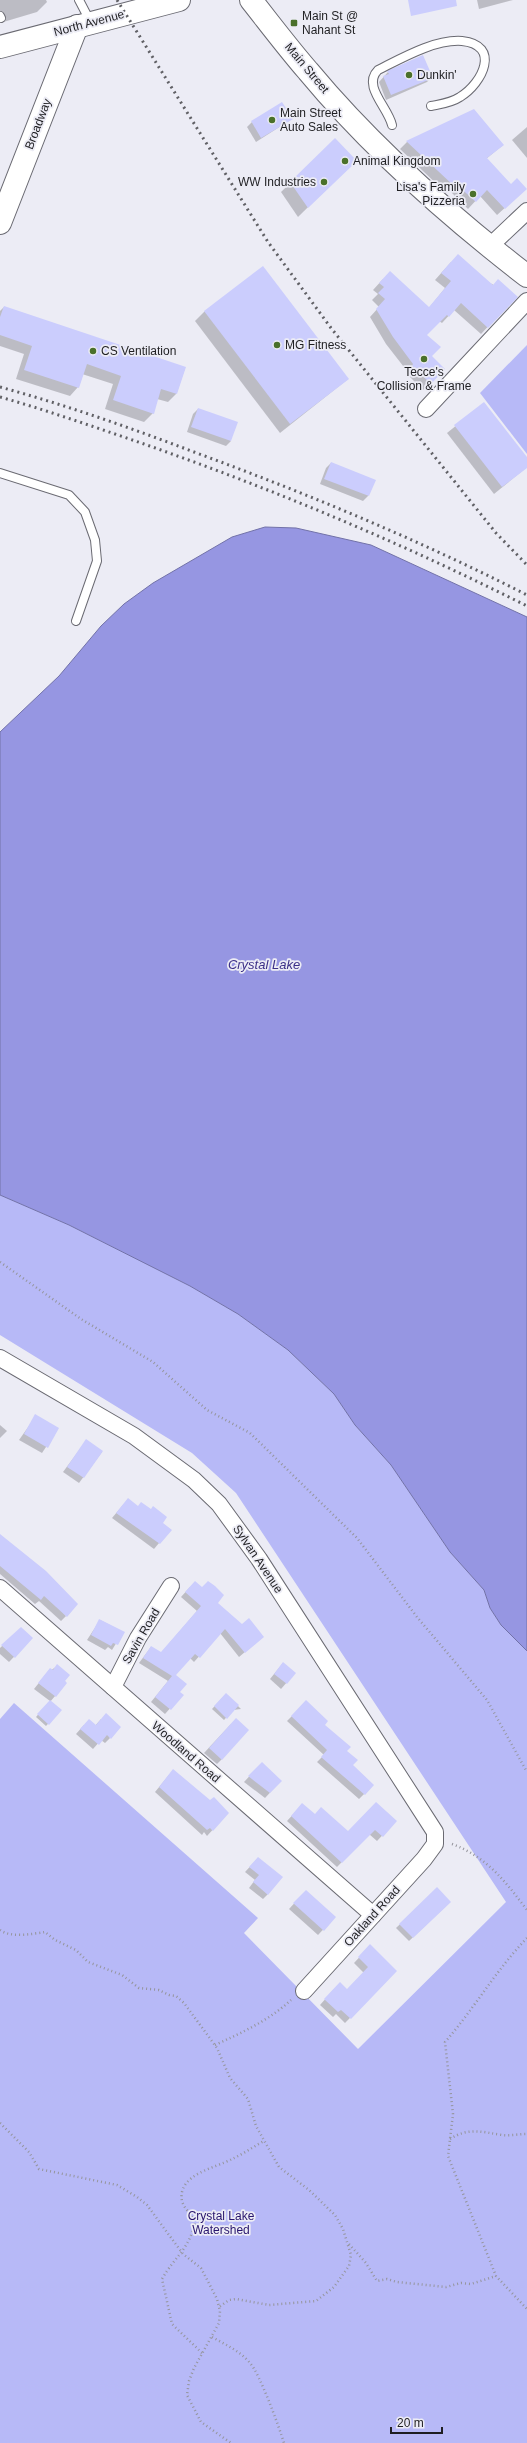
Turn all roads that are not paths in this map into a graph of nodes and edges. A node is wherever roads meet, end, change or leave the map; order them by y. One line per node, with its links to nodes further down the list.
1 (79, 0): 4 (lane)
2 (179, 0): 4 (main road, North Avenue)
3 (251, 0): 10 (main road, Main Street)
4 (84, 24): 5 (main road, North Avenue); 9 (main road, Broadway)
5 (0, 47)
6 (431, 106): 7 (lane)
7 (392, 125)
8 (527, 211): 10 (street)
9 (0, 223)
10 (490, 246): 11 (main road, Main Street)
11 (527, 276)
12 (527, 301): 13 (street)
13 (426, 409)
14 (0, 473): 15 (lane)
15 (76, 621)
16 (0, 1358): 20 (street, Sylvan Avenue)
17 (171, 1586): 19 (street, Savin Road)
18 (0, 1588): 19 (street, Woodland Road)
19 (113, 1687): 21 (street, Woodland Road)
20 (436, 1838): 21 (street, Oakland Road)
21 (373, 1915): 22 (street, Oakland Road)
22 (304, 1991)

